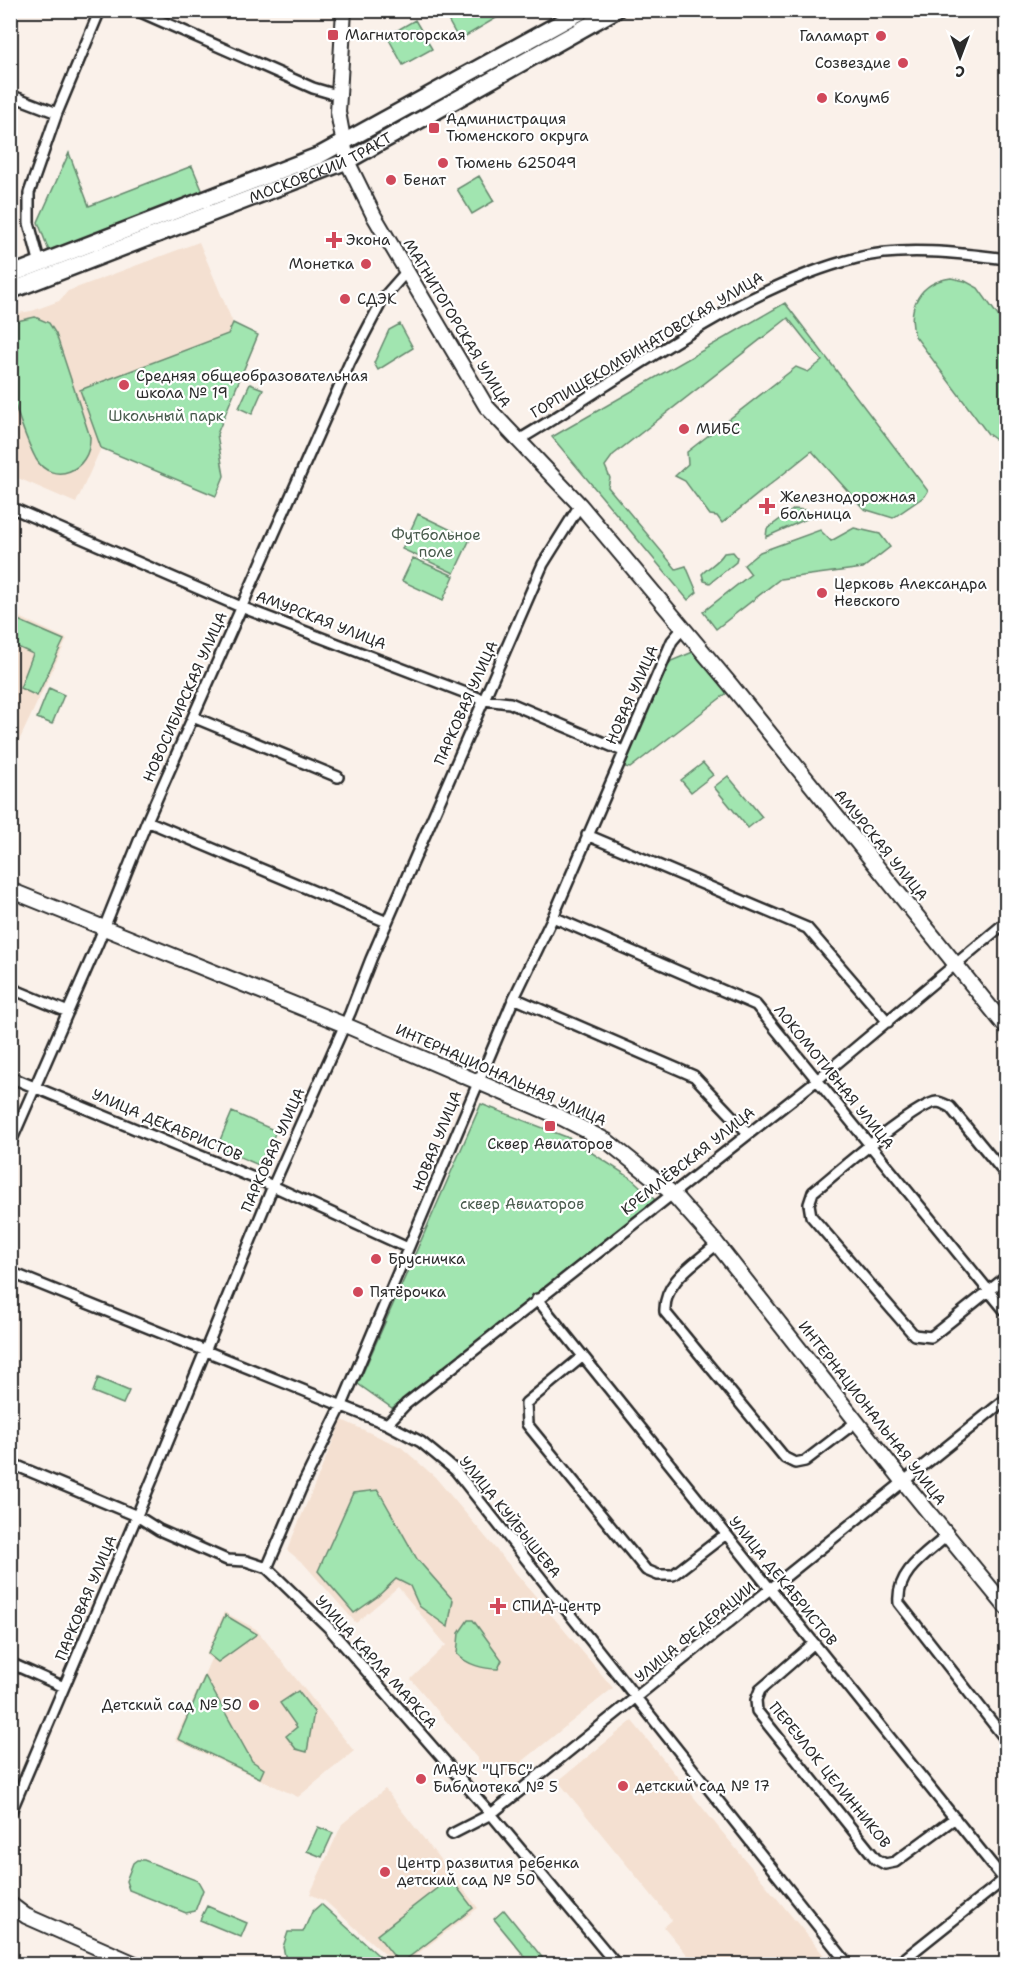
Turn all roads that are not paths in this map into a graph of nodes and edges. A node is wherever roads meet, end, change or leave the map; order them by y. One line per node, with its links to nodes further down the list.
1 (100, 10): 8 (street)
2 (136, 10): 7 (street)
3 (344, 10): 7 (street, МАГНИТОГОРСКАЯ УЛИЦА)
4 (584, 10): 9 (main road, МОСКОВСКИЙ ТРАКТ)
5 (616, 10): 10 (main road, МОСКОВСКИЙ ТРАКТ)
6 (10, 95): 8 (street)
7 (338, 95): 9 (street, МАГНИТОГОРСКАЯ УЛИЦА)
8 (57, 113): 12 (street)
9 (342, 144): 10 (street, МАГНИТОГОРСКАЯ УЛИЦА); 12 (main road, МОСКОВСКИЙ ТРАКТ)
10 (347, 161): 13 (street, МАГНИТОГОРСКАЯ УЛИЦА); 15 (main road, МОСКОВСКИЙ ТРАКТ)
11 (1006, 259): 16 (street, ГОРПИЩЕКОМБИНАТОВСКАЯ УЛИЦА)
12 (40, 264): 14 (main road, МОСКОВСКИЙ ТРАКТ)
13 (406, 272): 16 (street, МАГНИТОГОРСКАЯ УЛИЦА); 19 (street, НОВОСИБИРСКАЯ УЛИЦА)
14 (10, 275)
15 (10, 291)
16 (517, 441): 17 (street, МАГНИТОГОРСКАЯ УЛИЦА)
17 (580, 505): 20 (street, МАГНИТОГОРСКАЯ УЛИЦА); 22 (street, ПАРКОВАЯ УЛИЦА)
18 (10, 507): 19 (street, АМУРСКАЯ УЛИЦА)
19 (241, 607): 22 (street, АМУРСКАЯ УЛИЦА); 23 (street, НОВОСИБИРСКАЯ УЛИЦА)
20 (683, 628): 21 (street, МАГНИТОГОРСКАЯ УЛИЦА); 24 (street, НОВАЯ УЛИЦА)
21 (730, 684): 33 (street, АМУРСКАЯ УЛИЦА)
22 (484, 700): 24 (street, АМУРСКАЯ УЛИЦА); 30 (street, ПАРКОВАЯ УЛИЦА)
23 (194, 717): 25 (street); 26 (street, НОВОСИБИРСКАЯ УЛИЦА)
24 (623, 751): 27 (street, НОВАЯ УЛИЦА)
25 (338, 777)
26 (147, 820): 30 (street); 32 (street, НОВОСИБИРСКАЯ УЛИЦА)
27 (587, 835): 29 (street, НОВАЯ УЛИЦА); 37 (street)
28 (10, 890): 32 (street, ИНТЕРНАЦИОНАЛЬНАЯ УЛИЦА)
29 (553, 917): 35 (street, НОВАЯ УЛИЦА); 41 (street, ЛОКОМОТИВНАЯ УЛИЦА)
30 (387, 922): 38 (street, ПАРКОВАЯ УЛИЦА)
31 (1006, 922): 33 (street, КРЕМЛЁВСКАЯ УЛИЦА)
32 (104, 928): 36 (street, НОВОСИБИРСКАЯ УЛИЦА); 38 (street, ИНТЕРНАЦИОНАЛЬНАЯ УЛИЦА)
33 (956, 963): 37 (street, КРЕМЛЁВСКАЯ УЛИЦА); 39 (street, АМУРСКАЯ УЛИЦА)
34 (10, 988): 36 (street)
35 (514, 998): 42 (street, НОВАЯ УЛИЦА); 44 (street)
36 (68, 1012): 43 (street, НОВОСИБИРСКАЯ УЛИЦА)
37 (888, 1022): 41 (street, КРЕМЛЁВСКАЯ УЛИЦА)
38 (345, 1024): 42 (street, ИНТЕРНАЦИОНАЛЬНАЯ УЛИЦА); 48 (street, ПАРКОВАЯ УЛИЦА)
39 (1006, 1027)
40 (10, 1077): 43 (street, УЛИЦА ДЕКАБРИСТОВ)
41 (817, 1080): 44 (street, КРЕМЛЁВСКАЯ УЛИЦА); 46 (street, ЛОКОМОТИВНАЯ УЛИЦА)
42 (478, 1082): 49 (street, ИНТЕРНАЦИОНАЛЬНАЯ УЛИЦА); 51 (street, НОВАЯ УЛИЦА)
43 (36, 1088): 45 (street, НОВОСИБИРСКАЯ УЛИЦА); 48 (street, УЛИЦА ДЕКАБРИСТОВ)
44 (748, 1133): 49 (street, КРЕМЛЁВСКАЯ УЛИЦА)
45 (10, 1144)
46 (870, 1146): 47 (street); 54 (street, ЛОКОМОТИВНАЯ УЛИЦА); 54 (street)
47 (1006, 1175)
48 (273, 1186): 51 (street, УЛИЦА ДЕКАБРИСТОВ); 57 (street, ПАРКОВАЯ УЛИЦА)
49 (672, 1193): 50 (street, ИНТЕРНАЦИОНАЛЬНАЯ УЛИЦА); 55 (street, КРЕМЛЁВСКАЯ УЛИЦА)
50 (717, 1244): 61 (street, ИНТЕРНАЦИОНАЛЬНАЯ УЛИЦА); 61 (street)
51 (408, 1248): 60 (street, НОВАЯ УЛИЦА)
52 (10, 1272): 57 (street, УЛИЦА КУЙБЫШЕВА)
53 (1006, 1277): 54 (street)
54 (989, 1291): 56 (street, ЛОКОМОТИВНАЯ УЛИЦА)
55 (537, 1299): 58 (street, УЛИЦА ДЕКАБРИСТОВ); 62 (street, КРЕМЛЁВСКАЯ УЛИЦА)
56 (1006, 1312)
57 (206, 1351): 60 (street, УЛИЦА КУЙБЫШЕВА); 65 (street, ПАРКОВАЯ УЛИЦА)
58 (583, 1356): 66 (street, УЛИЦА ДЕКАБРИСТОВ); 66 (street)
59 (1006, 1399): 64 (street, УЛИЦА ФЕДЕРАЦИИ)
60 (342, 1405): 62 (street, УЛИЦА КУЙБЫШЕВА); 68 (street, НОВАЯ УЛИЦА)
61 (856, 1422): 64 (street, ИНТЕРНАЦИОНАЛЬНАЯ УЛИЦА)
62 (387, 1424): 74 (street, УЛИЦА КУЙБЫШЕВА)
63 (10, 1463): 65 (street, УЛИЦА КАРЛА МАРКСА)
64 (903, 1481): 67 (street, ИНТЕРНАЦИОНАЛЬНАЯ УЛИЦА); 69 (street, УЛИЦА ФЕДЕРАЦИИ)
65 (137, 1516): 68 (street, УЛИЦА КАРЛА МАРКСА); 73 (street, ПАРКОВАЯ УЛИЦА)
66 (726, 1534): 69 (street, УЛИЦА ДЕКАБРИСТОВ)
67 (949, 1534): 70 (street, ИНТЕРНАЦИОНАЛЬНАЯ УЛИЦА); 75 (street)
68 (267, 1568): 77 (street, УЛИЦА КАРЛА МАРКСА)
69 (771, 1590): 71 (street, УЛИЦА ДЕКАБРИСТОВ); 74 (street, УЛИЦА ФЕДЕРАЦИИ)
70 (1006, 1607)
71 (814, 1643): 78 (street, УЛИЦА ДЕКАБРИСТОВ); 78 (street, ПЕРЕУЛОК ЦЕЛИННИКОВ)
72 (10, 1663): 73 (street)
73 (64, 1687): 76 (street, ПАРКОВАЯ УЛИЦА)
74 (637, 1698): 77 (street, УЛИЦА ФЕДЕРАЦИИ); 84 (street, УЛИЦА КУЙБЫШЕВА)
75 (1006, 1740)
76 (10, 1814)
77 (491, 1814): 79 (street, УЛИЦА ФЕДЕРАЦИИ); 83 (street, УЛИЦА КАРЛА МАРКСА)
78 (955, 1818): 80 (street, УЛИЦА ДЕКАБРИСТОВ)
79 (452, 1834)
80 (1006, 1880): 85 (street)
81 (10, 1904): 82 (street)
82 (135, 1965)
83 (616, 1965)
84 (848, 1965)
85 (898, 1965)

